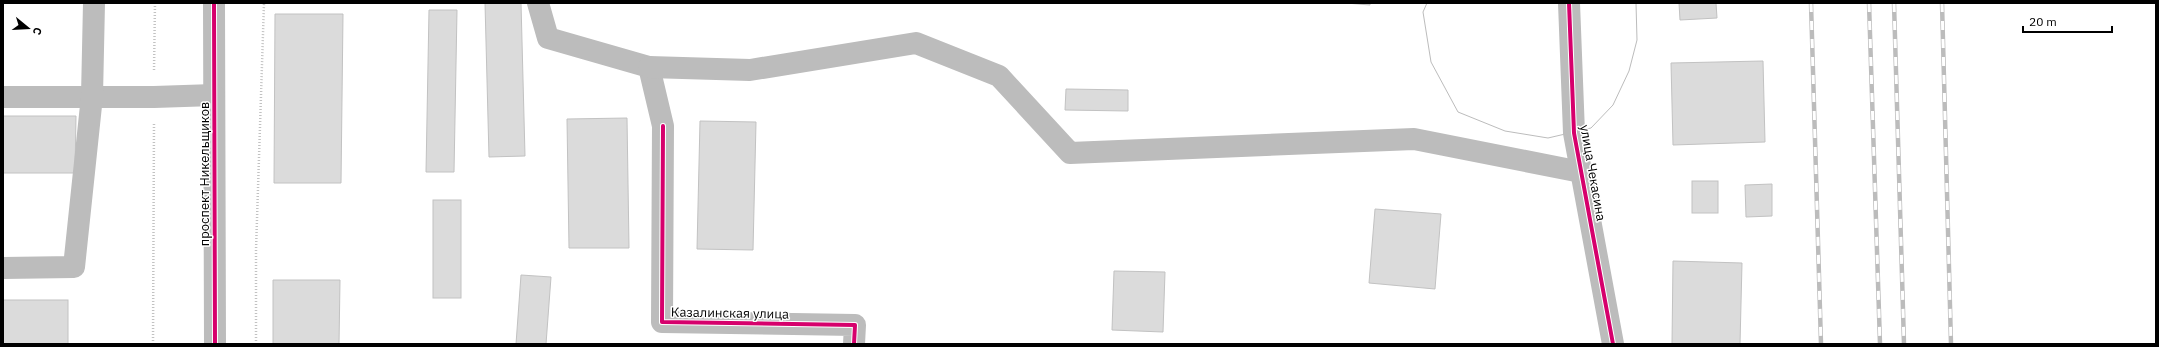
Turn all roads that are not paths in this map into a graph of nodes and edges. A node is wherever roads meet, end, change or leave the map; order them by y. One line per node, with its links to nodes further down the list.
1 (94, 3): 7 (street)
2 (214, 3): 6 (street, проспект Никельщиков)
3 (538, 3): 5 (street)
4 (1569, 3): 9 (street, улица Чекасина)
5 (649, 66): 9 (street); 12 (street, Казалинская улица)
6 (214, 95): 7 (street); 11 (street, проспект Никельщиков)
7 (92, 96): 8 (street); 10 (street)
8 (3, 97)
9 (1581, 172): 13 (street, улица Чекасина)
10 (3, 268)
11 (215, 344)
12 (854, 344)
13 (1613, 344)

